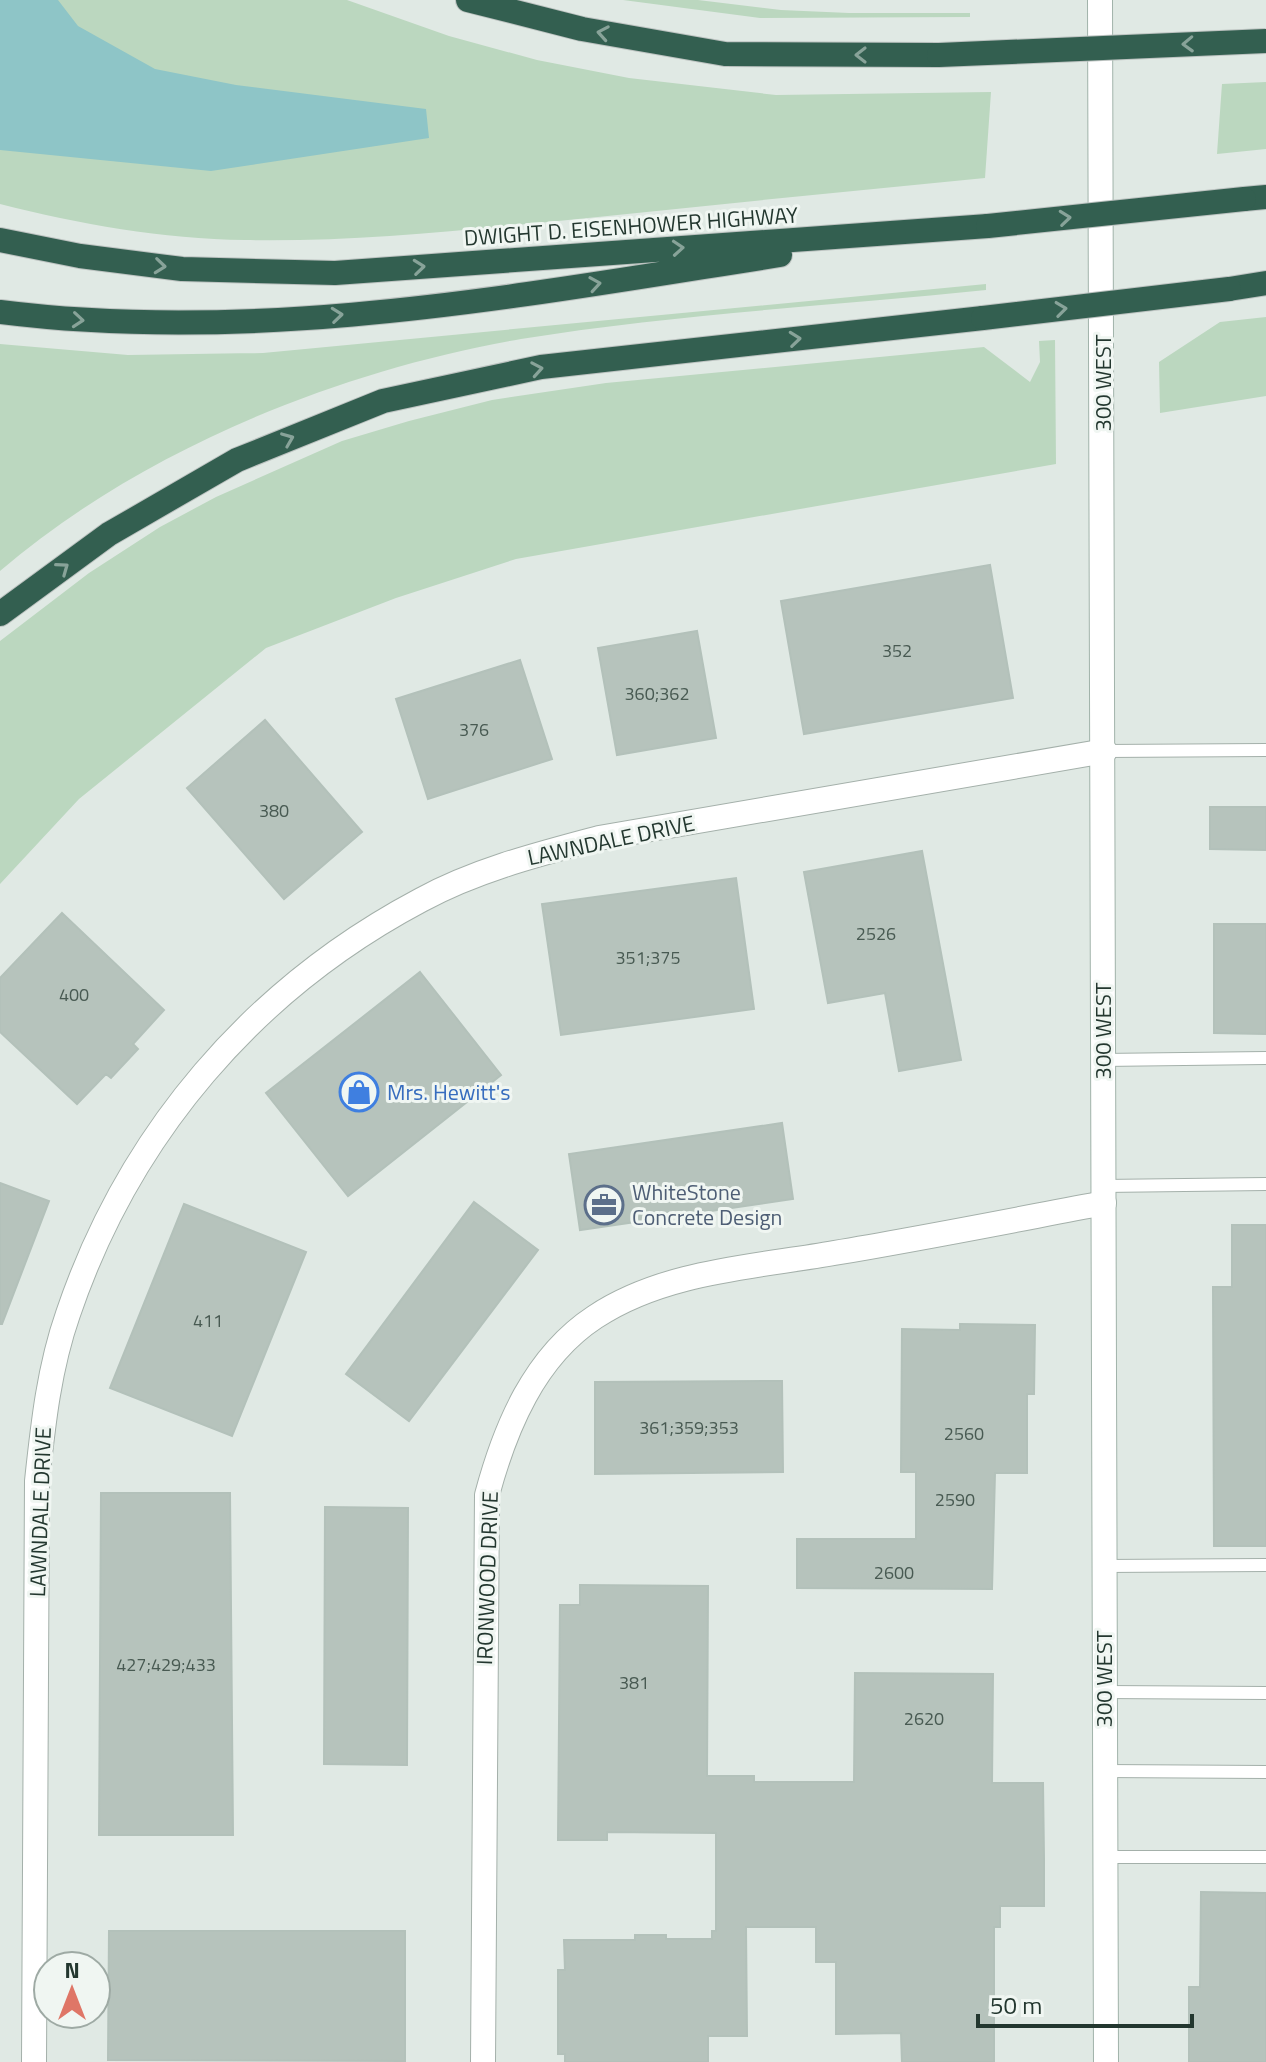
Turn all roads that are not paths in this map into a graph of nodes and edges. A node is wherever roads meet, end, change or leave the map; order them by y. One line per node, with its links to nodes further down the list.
1 (468, 0): 3 (highway, one-way to 1, bridge)
2 (1100, 0): 11 (street, 300 WEST)
3 (1266, 41)
4 (1255, 198): 5 (highway, DWIGHT D. EISENHOWER HIGHWAY, one-way to 4, bridge)
5 (937, 231): 6 (highway, DWIGHT D. EISENHOWER HIGHWAY, one-way to 5); 8 (highway, one-way to 5)
6 (0, 240)
7 (1266, 283): 9 (highway, one-way to 7, bridge)
8 (0, 312)
9 (0, 614)
10 (1266, 750): 11 (lane)
11 (1105, 751): 13 (street, 300 WEST); 24 (street, LAWNDALE DRIVE)
12 (1266, 1058): 13 (lane)
13 (1102, 1060): 15 (street, 300 WEST)
14 (1266, 1184): 15 (lane)
15 (1104, 1194): 17 (street, 300 WEST); 25 (street, IRONWOOD DRIVE)
16 (1266, 1565): 17 (lane)
17 (1104, 1566): 18 (street, 300 WEST)
18 (1105, 1692): 19 (lane); 20 (street, 300 WEST)
19 (1266, 1693)
20 (1104, 1771): 21 (lane); 22 (street, 300 WEST)
21 (1266, 1772)
22 (1105, 1857): 23 (lane); 26 (street, 300 WEST)
23 (1266, 1857)
24 (34, 2062)
25 (483, 2062)
26 (1106, 2062)

